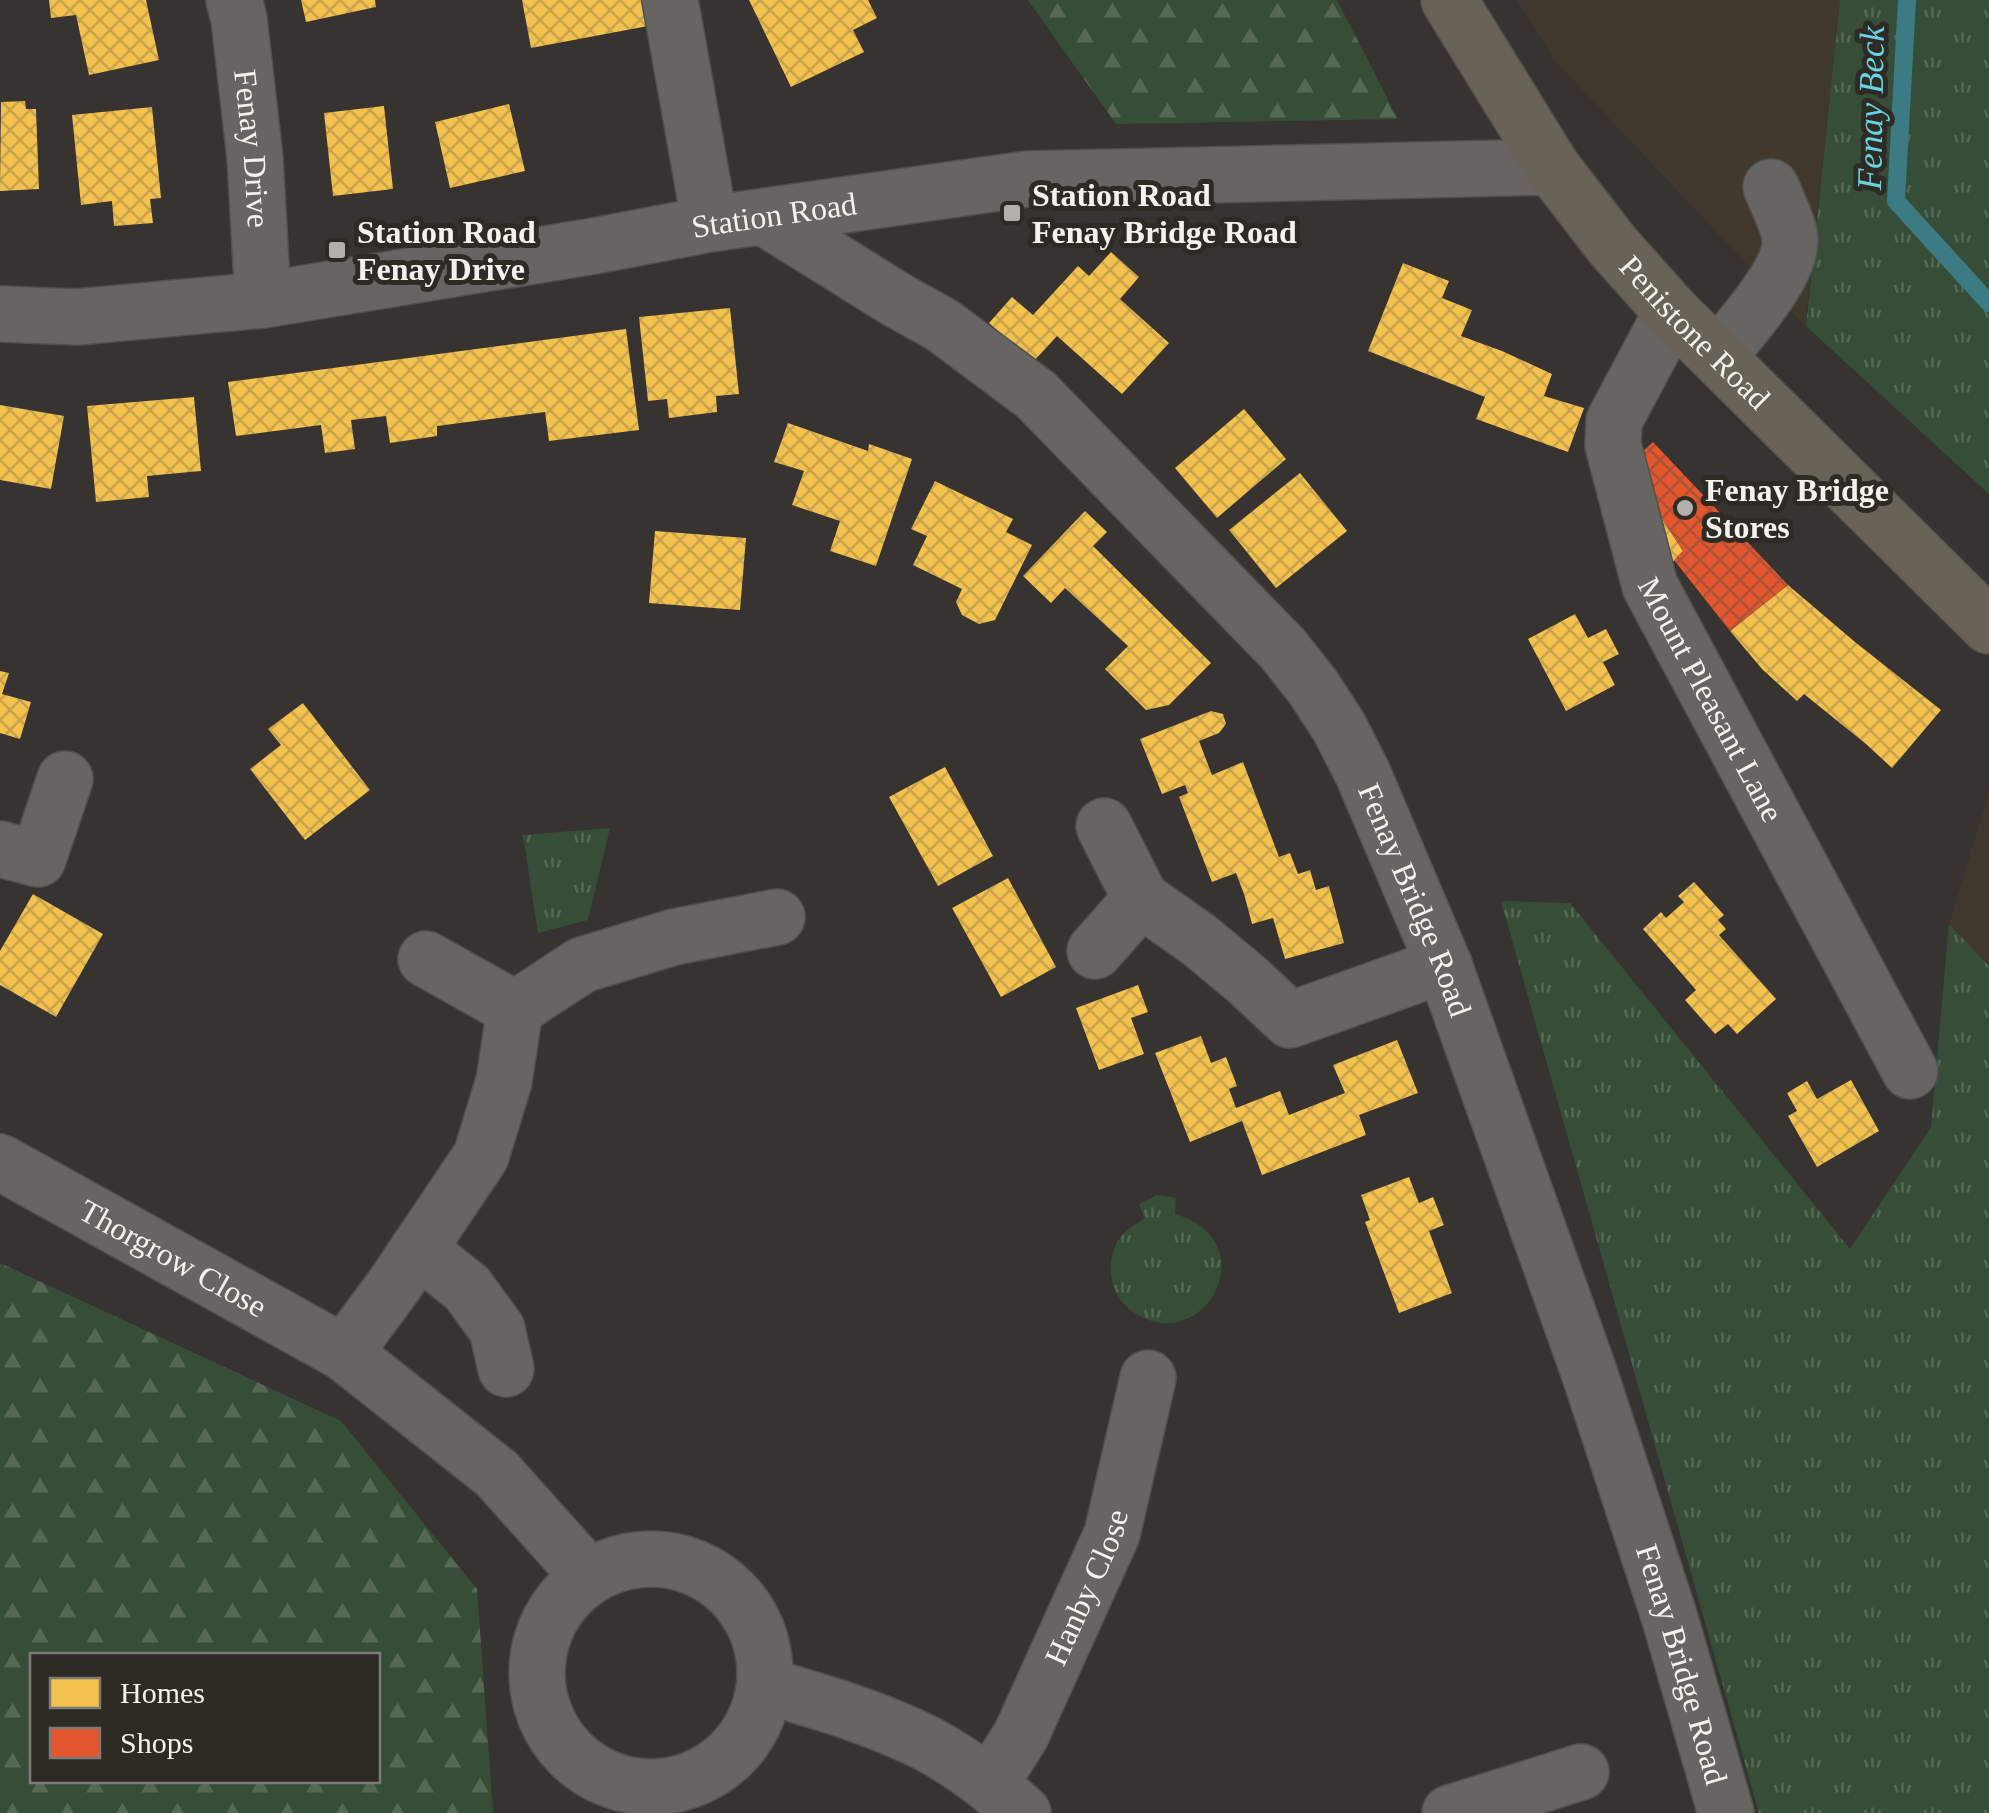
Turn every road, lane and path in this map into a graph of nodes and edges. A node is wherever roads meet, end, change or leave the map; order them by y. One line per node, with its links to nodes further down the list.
1 (234, 0): 8 (street, Fenay Drive)
2 (670, 0): 7 (street)
3 (1449, 0): 4 (highway, Penistone Road)
4 (1552, 168): 6 (street, Station Road); 9 (highway, Penistone Road)
5 (1771, 187): 11 (street)
6 (764, 217): 7 (street, Station Road); 20 (street, Fenay Bridge Road)
7 (710, 224): 8 (street, Station Road)
8 (263, 300): 10 (street, Station Road)
9 (1672, 312): 11 (highway, Penistone Road); 22 (street, Mount Pleasant Lane)
10 (0, 314)
11 (1718, 356): 12 (highway, Penistone Road)
12 (1989, 626)
13 (65, 779): 15 (street)
14 (1104, 826): 16 (street)
15 (0, 848)
16 (1141, 899): 18 (street); 20 (street)
17 (777, 917): 21 (street)
18 (1096, 951)
19 (426, 959): 21 (street)
20 (1444, 964): 34 (street, Fenay Bridge Road)
21 (515, 1009): 24 (street)
22 (1910, 1071)
23 (0, 1162): 25 (street, Thorgrow Close)
24 (418, 1249): 25 (street); 26 (street)
25 (344, 1353): 28 (street, Thorgrow Close)
26 (506, 1369)
27 (1148, 1378): 32 (street, Hanby Close)
28 (589, 1577): 29 (street); 31 (street)
29 (766, 1686): 31 (street); 32 (street, Hanby Close)
30 (1580, 1772): 33 (street)
31 (604, 1797)
32 (1006, 1799)
33 (1450, 1813)
34 (1726, 1813)

